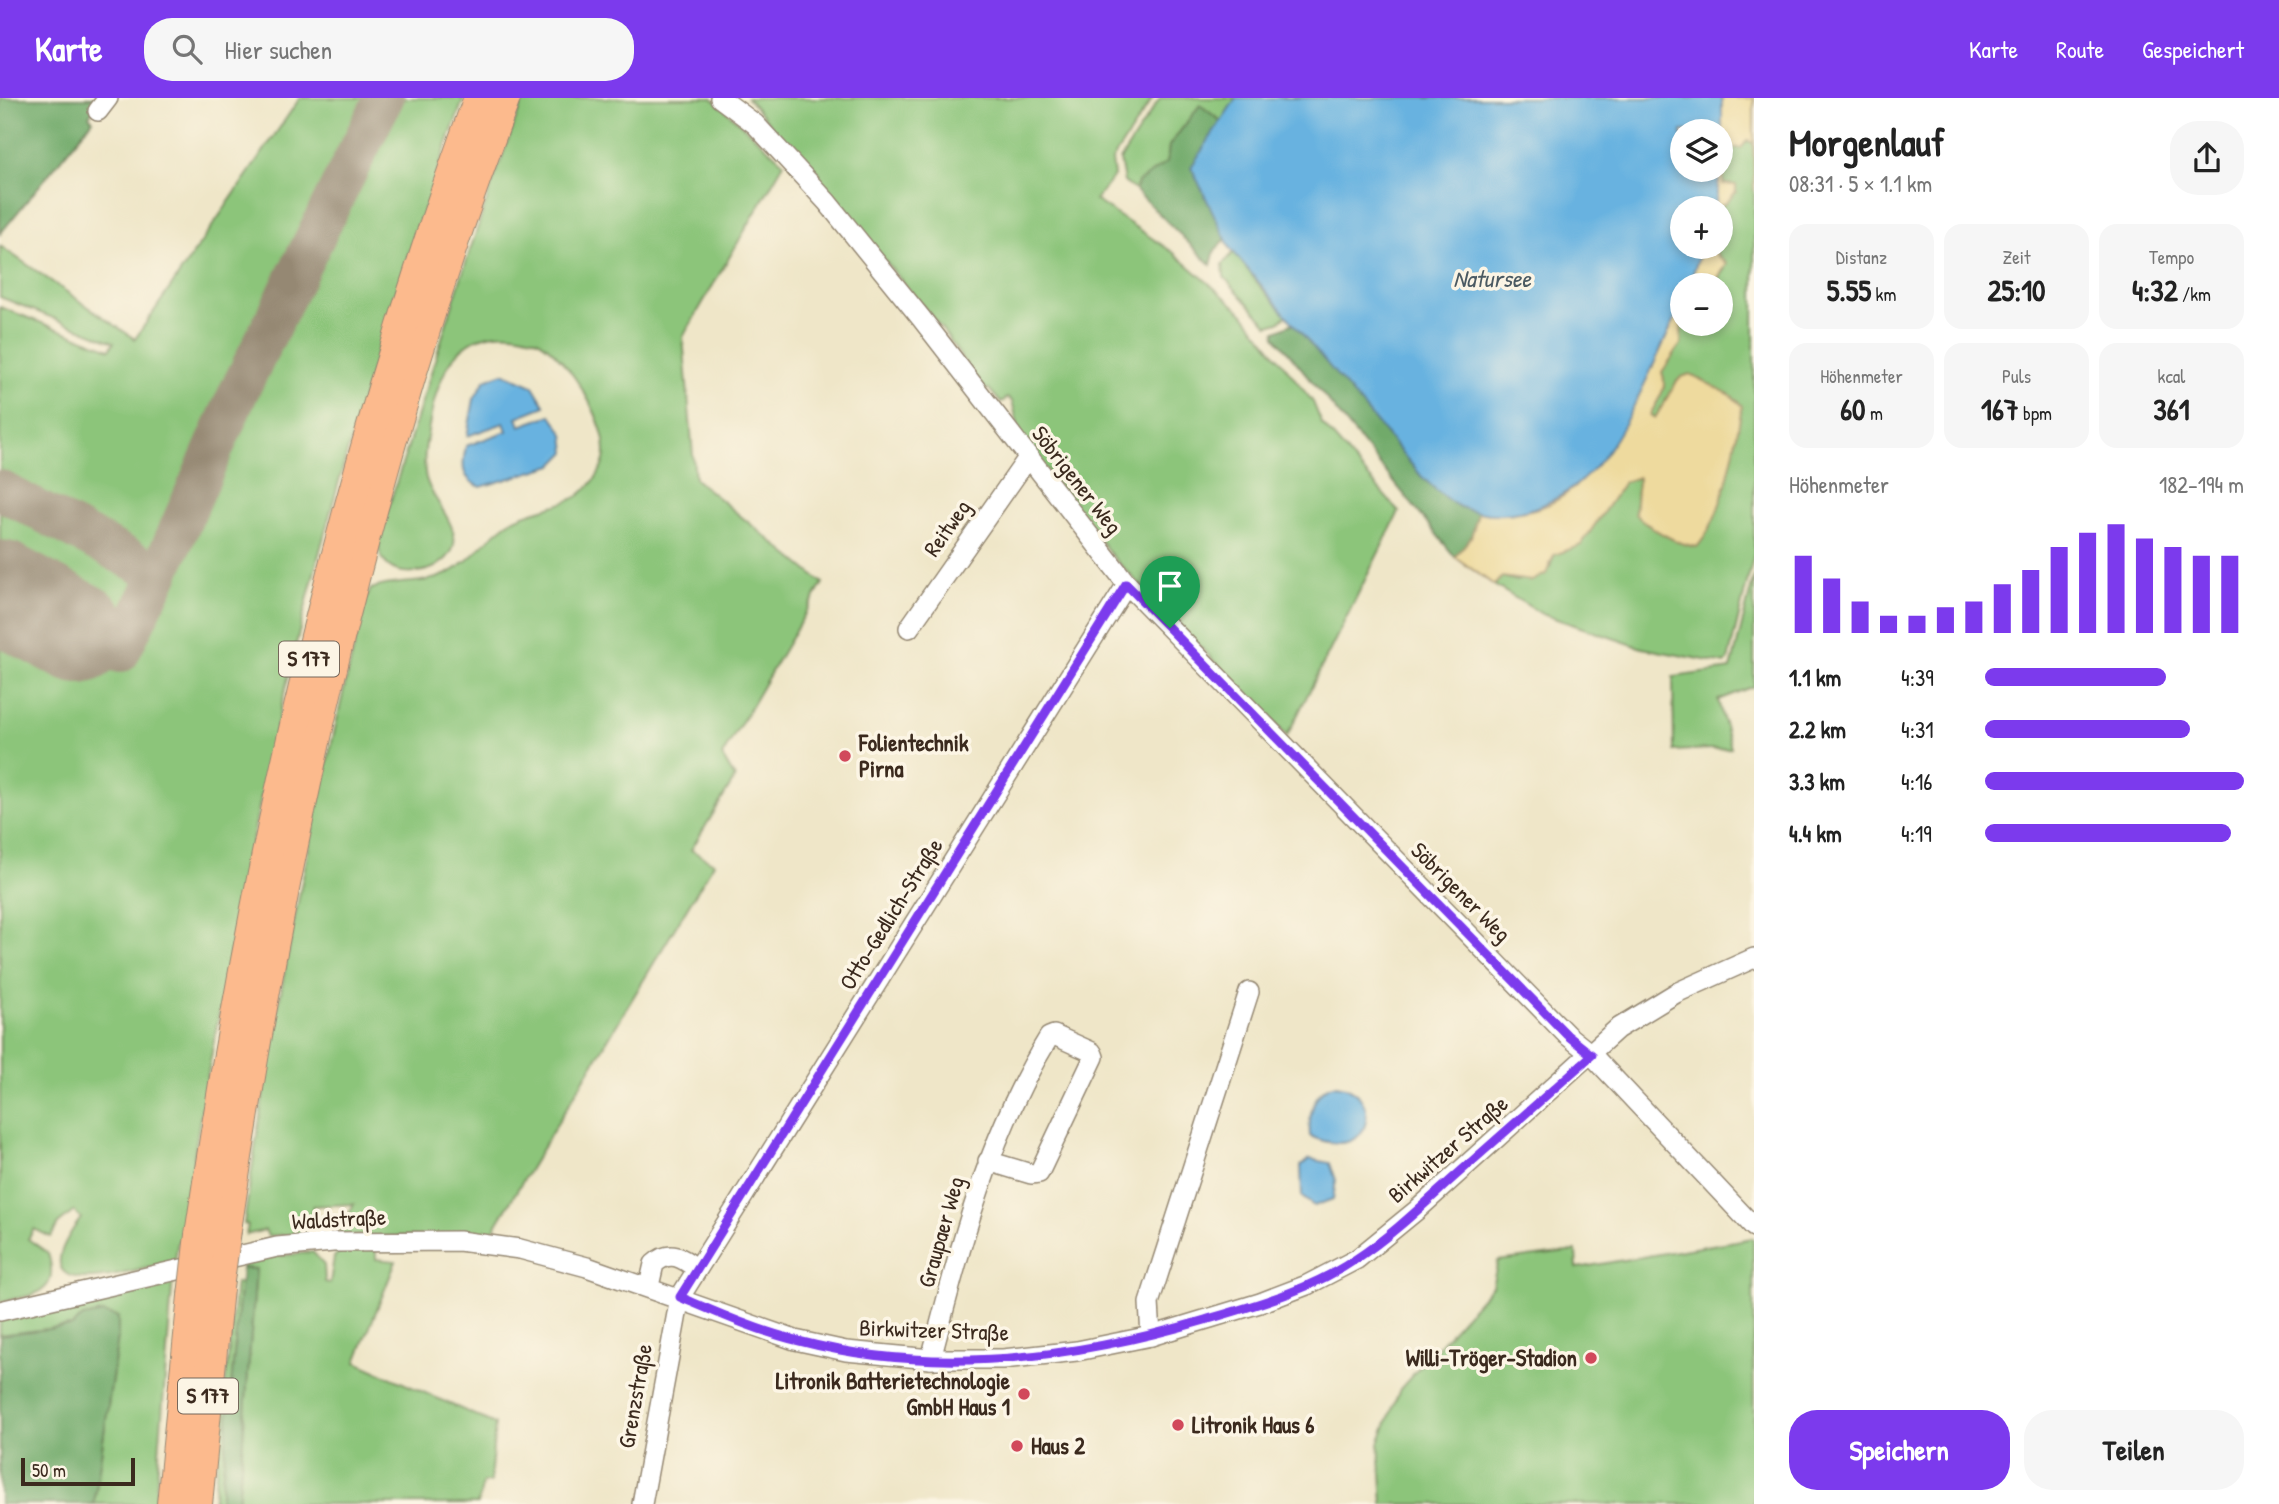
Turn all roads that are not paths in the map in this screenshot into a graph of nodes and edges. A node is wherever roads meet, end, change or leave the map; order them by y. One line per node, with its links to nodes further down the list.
1 (479, 98): 12 (highway, S 177)
2 (506, 98): 12 (highway, S 177)
3 (720, 98): 4 (street, Söbrigener Weg)
4 (1028, 458): 5 (street, Söbrigener Weg); 6 (street, Reitweg)
5 (1126, 584): 9 (street, Söbrigener Weg); 13 (street, Otto-Gedlich-Straße)
6 (909, 628)
7 (1754, 958): 9 (street, Birkwitzer Straße)
8 (1249, 992): 18 (street)
9 (1592, 1055): 11 (street, Söbrigener Weg); 18 (street, Birkwitzer Straße)
10 (988, 1161): 10 (street, Graupaer Weg); 19 (street, Graupaer Weg)
11 (1754, 1227)
12 (213, 1233): 15 (highway, S 177, bridge)
13 (697, 1269): 14 (street); 16 (street, Otto-Gedlich-Straße)
14 (649, 1286): 16 (street, Waldstraße); 17 (street, Waldstraße)
15 (206, 1292): 20 (highway, S 177); 21 (highway, S 177)
16 (680, 1297): 19 (street, Birkwitzer Straße); 22 (street, Grenzstraße)
17 (0, 1311)
18 (1151, 1336): 19 (street, Birkwitzer Straße)
19 (932, 1359)
20 (172, 1504)
21 (197, 1504)
22 (642, 1504)

